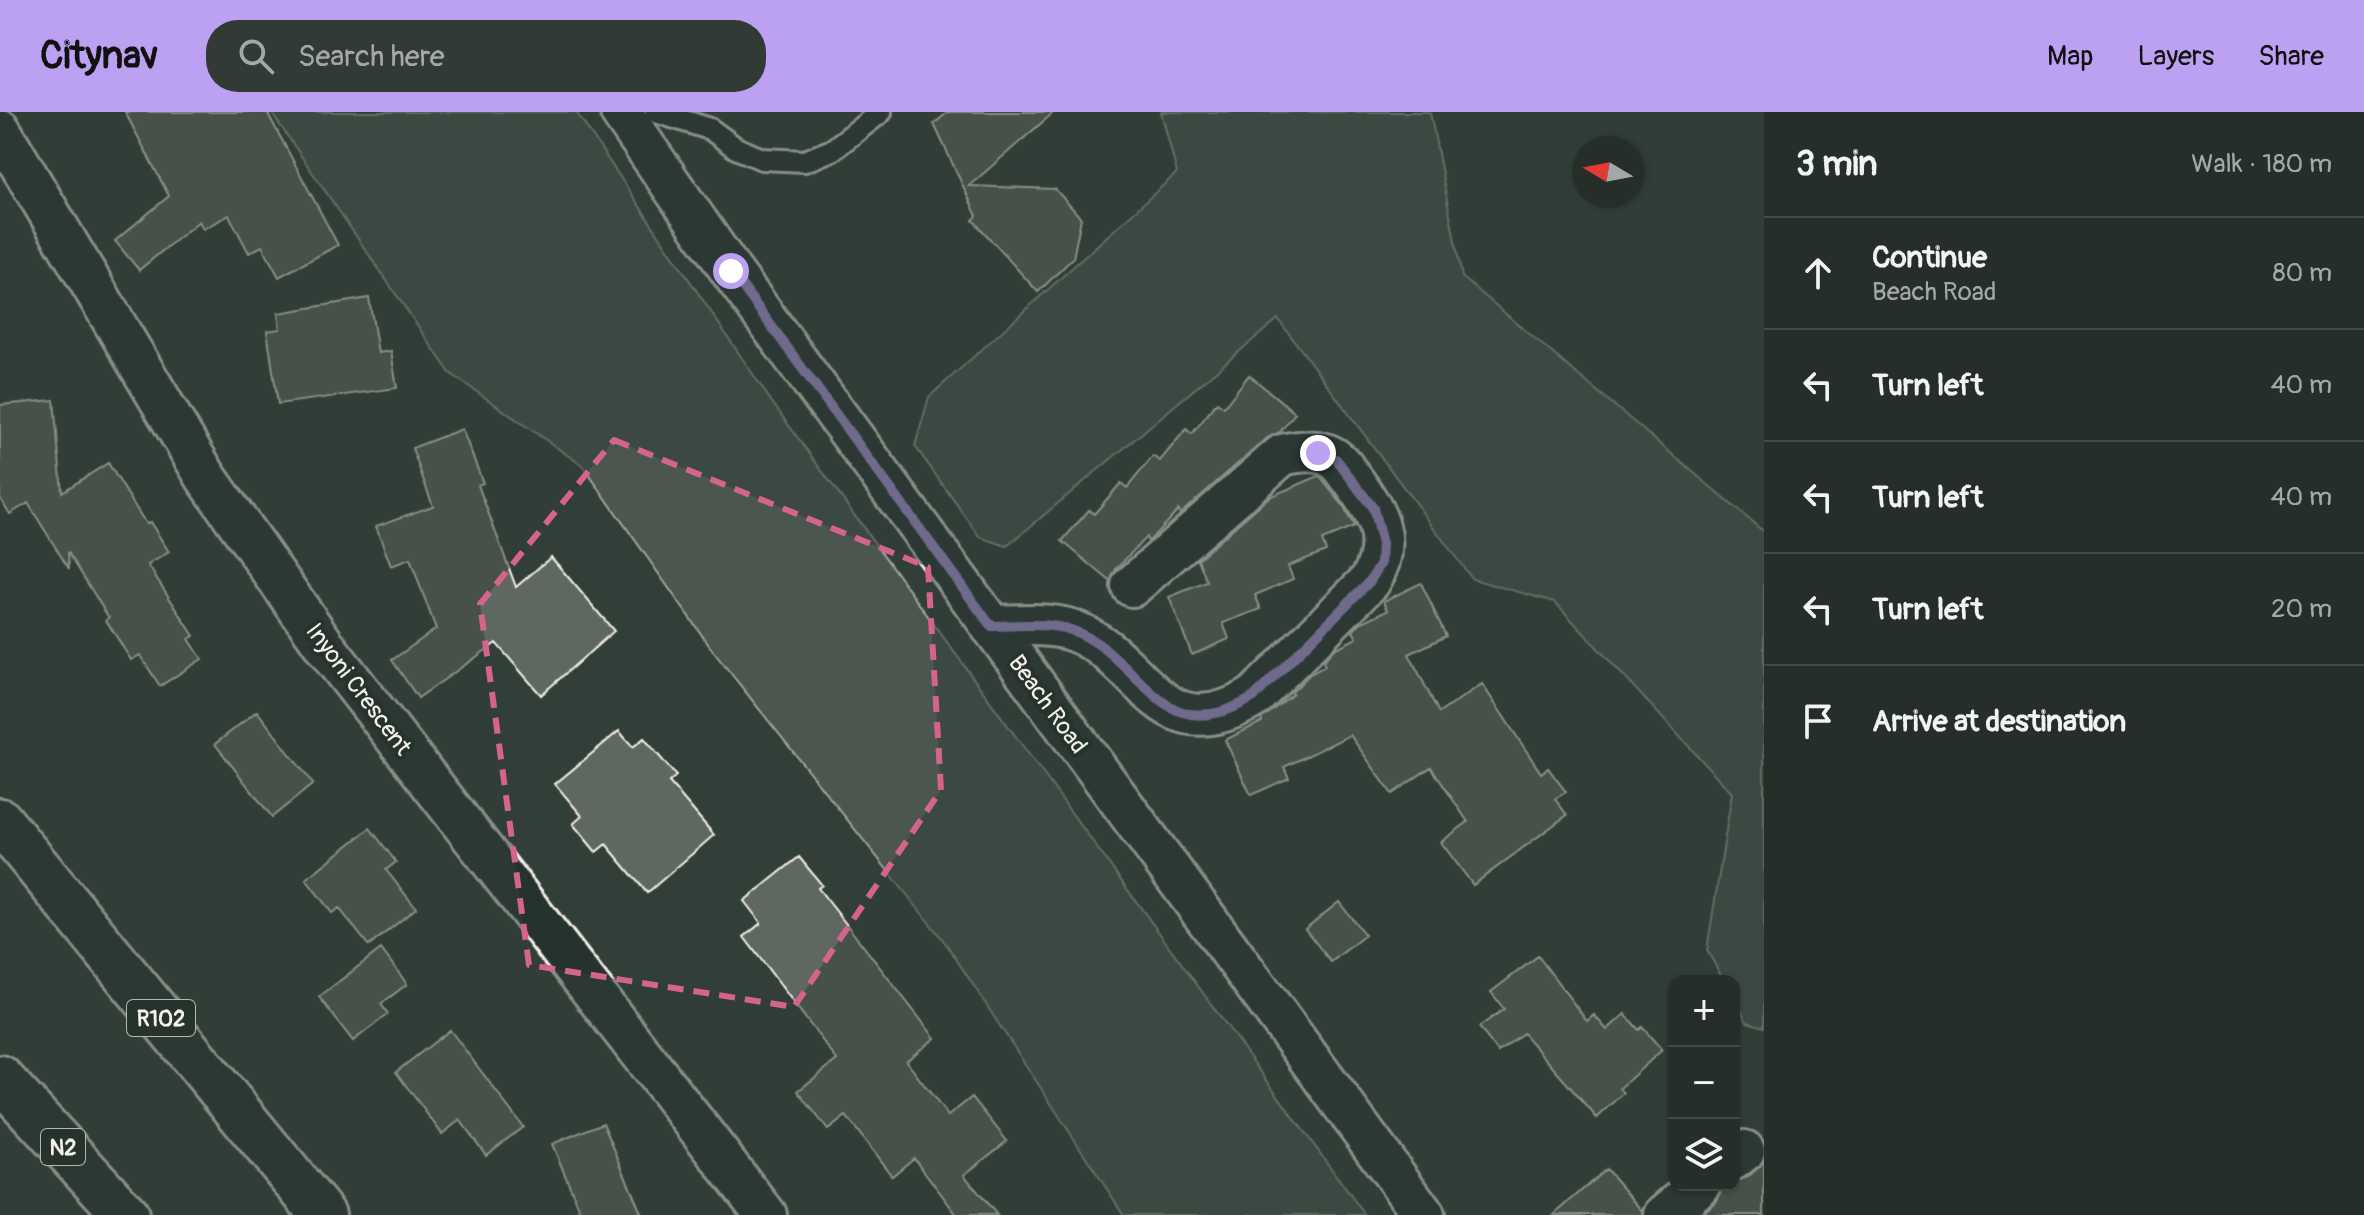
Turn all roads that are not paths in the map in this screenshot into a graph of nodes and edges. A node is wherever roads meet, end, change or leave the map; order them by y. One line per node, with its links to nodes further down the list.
1 (621, 112): 6 (street, Beach Road)
2 (656, 112): 3 (lane)
3 (881, 112)
4 (0, 130): 12 (street, Inyoni Crescent)
5 (1132, 586): 6 (street)
6 (991, 626): 13 (street, Beach Road)
7 (0, 821): 11 (main road, R102)
8 (0, 1078): 10 (main road, N2)
9 (1693, 1191): 14 (street)
10 (126, 1215)
11 (323, 1215)
12 (766, 1215)
13 (1424, 1215)
14 (1665, 1215)

